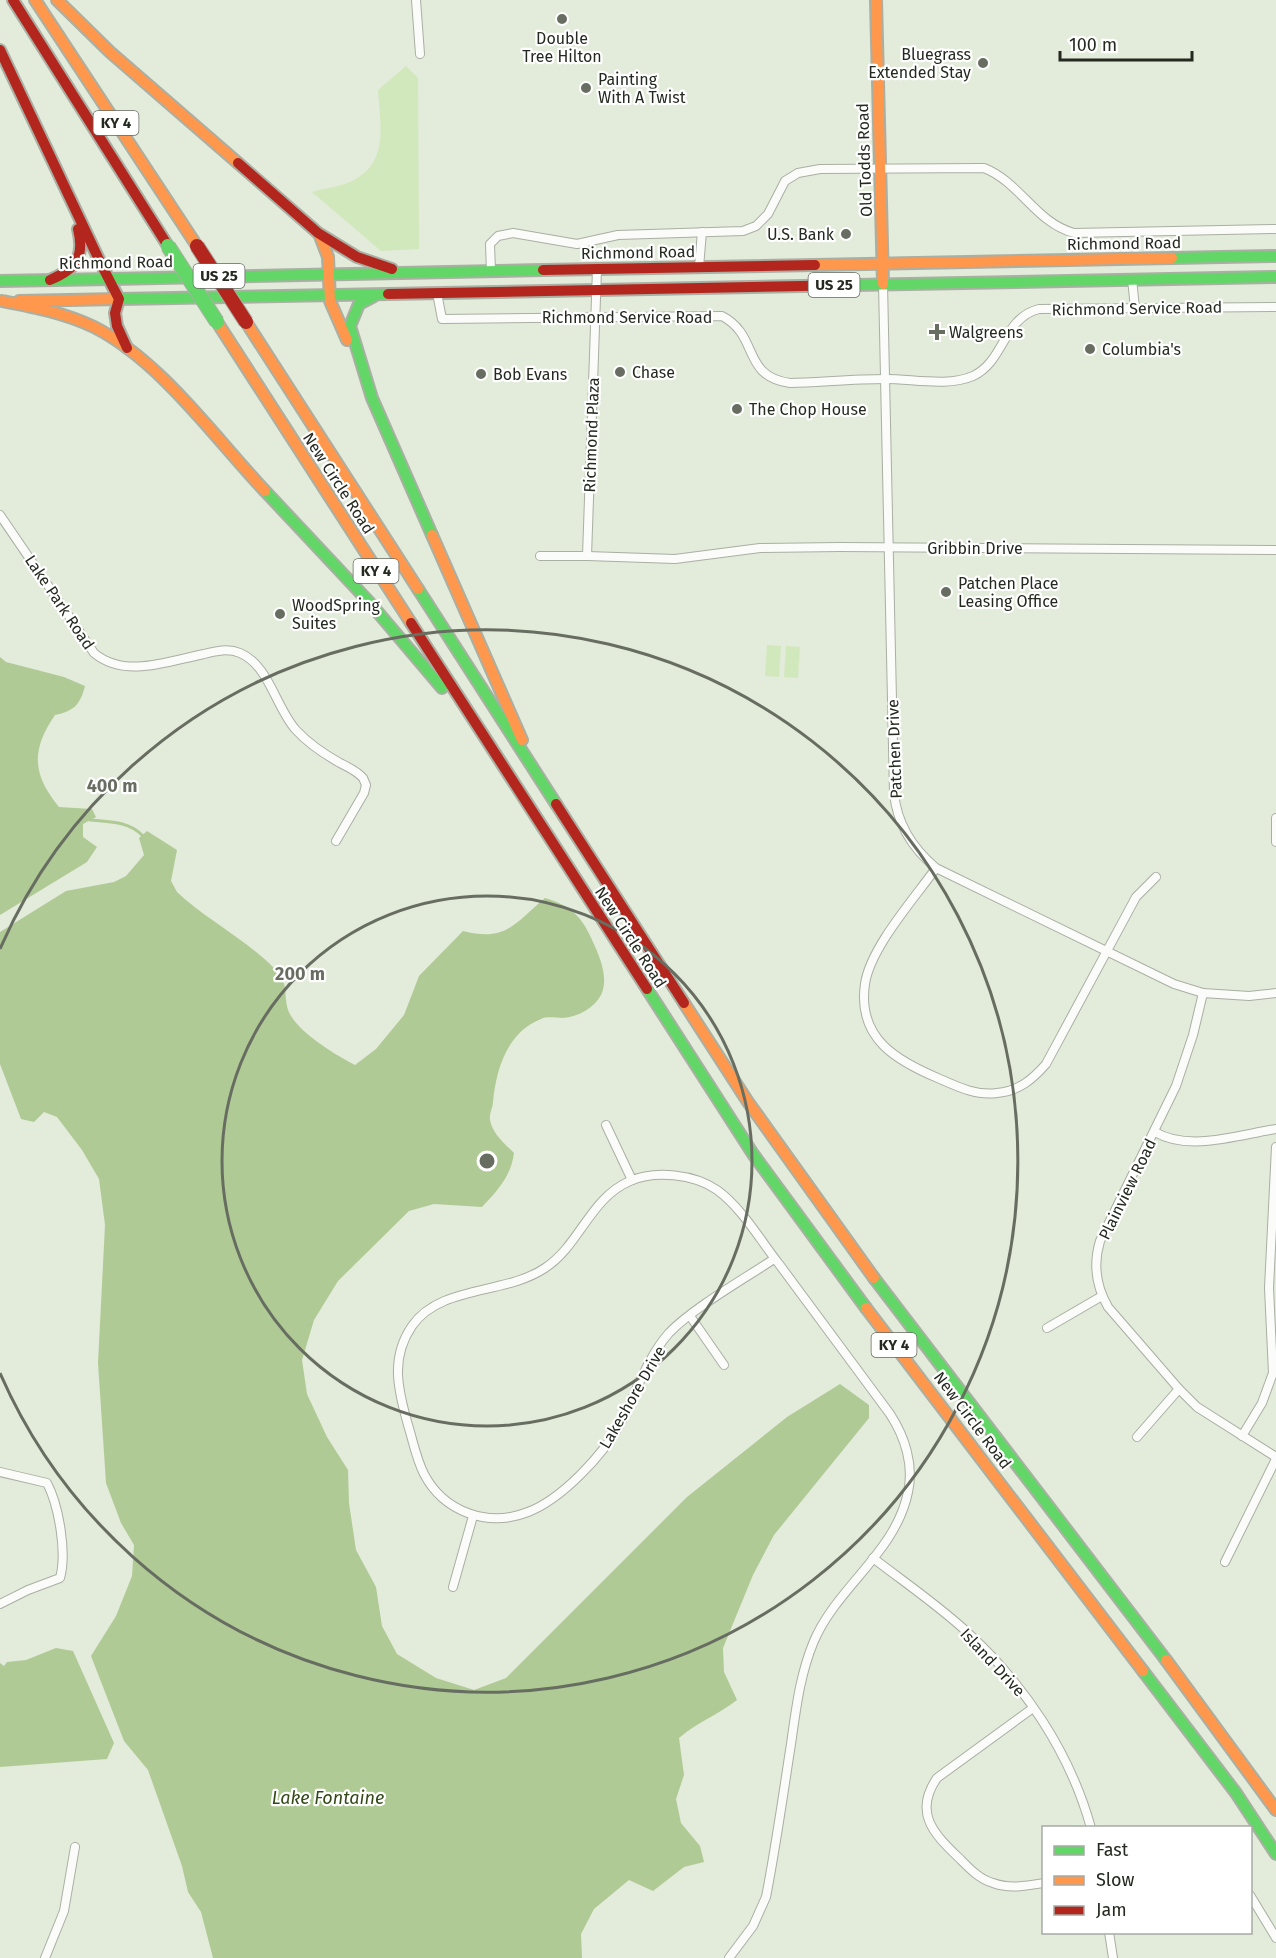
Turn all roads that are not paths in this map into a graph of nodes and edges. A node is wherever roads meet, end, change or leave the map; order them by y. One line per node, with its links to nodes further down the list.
1 (13, 0): 44 (main road, New Circle Road / KY 4, bridge)
2 (35, 0): 45 (main road, New Circle Road / KY 4, bridge)
3 (57, 0): 12 (main road)
4 (416, 0): 7 (street)
5 (876, 0): 8 (main road, Old Todds Road)
6 (0, 50): 9 (main road)
7 (420, 54)
8 (881, 169): 10 (street); 11 (street); 14 (main road, Old Todds Road)
9 (62, 184): 21 (main road); 23 (main road)
10 (1276, 229)
11 (702, 232): 15 (street); 17 (street)
12 (318, 233): 18 (main road); 19 (main road)
13 (1276, 256): 14 (main road, Richmond Road / US 25)
14 (884, 263): 15 (main road, Richmond Road / US 25); 25 (main road, Old Todds Road)
15 (699, 267): 16 (main road, Richmond Road / US 25)
16 (597, 269): 17 (main road, Richmond Road / US 25); 26 (street, Richmond Plaza)
17 (491, 272): 18 (main road, Richmond Road / US 25)
18 (409, 273): 19 (main road, Richmond Road / US 25)
19 (327, 274): 21 (main road, Richmond Road / US 25); 29 (main road)
20 (1276, 277): 22 (main road, US 25)
21 (111, 279): 23 (main road, Richmond Road / US 25); 30 (main road)
22 (1132, 279): 25 (main road, US 25); 33 (street)
23 (50, 280): 24 (main road, Richmond Road / US 25)
24 (0, 281)
25 (883, 284): 26 (main road, US 25); 36 (street, Patchen Drive)
26 (596, 289): 28 (main road, US 25); 34 (street, Richmond Plaza)
27 (391, 293): 28 (main road, US 25); 29 (main road, US 25); 37 (main road)
28 (437, 293): 34 (street, Richmond Service Road)
29 (329, 294): 30 (main road, US 25); 37 (main road)
30 (119, 299): 31 (main road, US 25); 35 (main road)
31 (1, 301): 35 (main road)
32 (1276, 307): 33 (street, Richmond Service Road)
33 (1135, 308): 36 (street, Richmond Service Road)
34 (595, 317): 36 (street, Richmond Service Road); 42 (street, Richmond Plaza)
35 (129, 351): 44 (main road)
36 (886, 379): 39 (street, Patchen Drive)
37 (369, 388): 45 (main road)
38 (0, 515): 46 (street, Lake Park Road)
39 (889, 547): 40 (street, Gribbin Drive); 42 (street, Gribbin Drive); 48 (street, Patchen Drive)
40 (1276, 550)
41 (540, 556): 42 (street)
42 (587, 556)
43 (1276, 818): 47 (street)
44 (536, 819): 78 (main road, New Circle Road / KY 4)
45 (563, 819): 75 (main road, New Circle Road / KY 4)
46 (336, 841)
47 (1276, 842)
48 (936, 868): 50 (street, Patchen Drive); 50 (street)
49 (1156, 878): 50 (street)
50 (1106, 952): 51 (street, Patchen Drive)
51 (1203, 993): 52 (street, Patchen Drive); 55 (street, Plainview Road)
52 (1276, 993)
53 (606, 1125): 57 (street)
54 (1276, 1129): 55 (street)
55 (1155, 1132): 59 (street, Plainview Road)
56 (1276, 1147): 62 (street)
57 (632, 1180): 58 (street, Lakeshore Drive); 69 (street, Lakeshore Drive)
58 (774, 1258): 60 (street, Lakeshore Drive); 70 (street, Lakeshore Drive)
59 (1102, 1296): 61 (street); 64 (street, Plainview Road)
60 (690, 1316): 63 (street); 69 (street, Lakeshore Drive)
61 (1047, 1328)
62 (1275, 1362): 65 (street)
63 (724, 1365)
64 (1179, 1389): 65 (street, Plainview Road); 66 (street)
65 (1242, 1436): 67 (street, Plainview Road)
66 (1137, 1437)
67 (1276, 1458): 71 (street)
68 (0, 1472): 73 (street)
69 (473, 1516): 72 (street)
70 (873, 1558): 74 (street, Island Drive); 84 (street, Lakeshore Drive)
71 (1225, 1562)
72 (453, 1587)
73 (0, 1604)
74 (1033, 1708): 76 (street, Island Drive); 79 (street)
75 (1276, 1810)
76 (1091, 1826)
77 (75, 1847): 83 (street)
78 (1276, 1854)
79 (1042, 1883)
80 (1252, 1897): 82 (street)
81 (1110, 1934): 85 (street)
82 (1276, 1938)
83 (45, 1958)
84 (729, 1958)
85 (1113, 1958)

